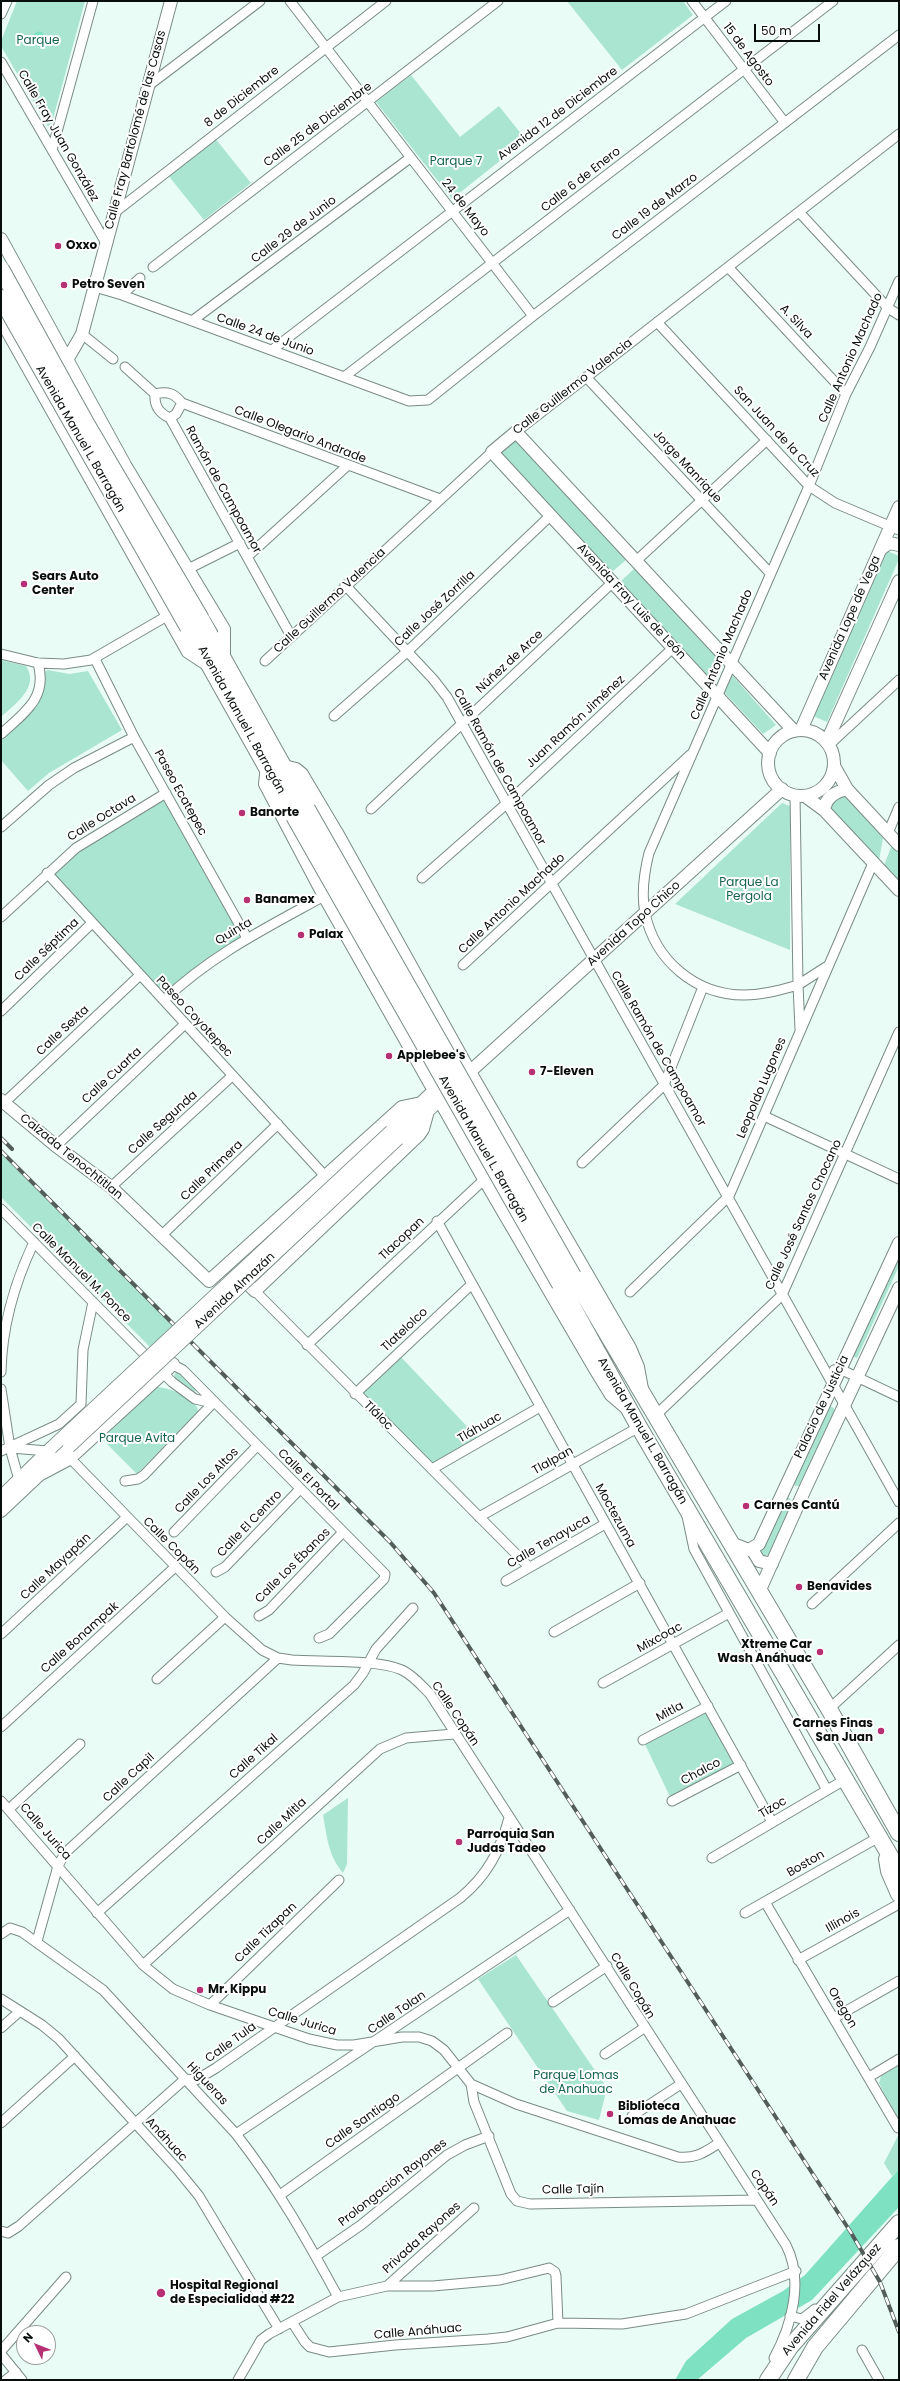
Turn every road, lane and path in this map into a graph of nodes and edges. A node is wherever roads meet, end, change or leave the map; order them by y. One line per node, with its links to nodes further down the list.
1 (7, 1): 11 (street)
2 (92, 1): 21 (street)
3 (171, 1): 17 (street, Calle Fray Bartolomé de las Casas)
4 (260, 1): 17 (street)
5 (290, 1): 14 (street, 24 de Mayo)
6 (386, 1): 14 (street, 8 de Diciembre)
7 (498, 1): 18 (street, Calle 25 de Diciembre)
8 (692, 1): 12 (street, 15 de Agosto)
9 (726, 1): 12 (street, Avenida 12 de Diciembre)
10 (833, 1): 16 (street, Calle 6 de Enero)
11 (1, 14)
12 (705, 18): 16 (street, 15 de Agosto); 23 (street, Avenida 12 de Diciembre)
13 (899, 35): 19 (street, Calle 19 de Marzo)
14 (326, 47): 18 (street, 24 de Mayo); 25 (street, 8 de Diciembre)
15 (1, 62): 21 (street, Calle Fray Juan González)
16 (744, 69): 19 (street, 15 de Agosto); 29 (street, Calle 6 de Enero)
17 (148, 86): 25 (street, Calle Fray Bartolomé de las Casas)
18 (368, 102): 22 (street, 24 de Mayo); 30 (street, Calle 25 de Diciembre)
19 (785, 123): 39 (street, Calle 19 de Marzo)
20 (899, 134): 24 (street, Calle Guillermo Valencia)
21 (52, 150): 27 (street, Calle Fray Juan González)
22 (410, 158): 23 (street, 24 de Mayo); 42 (street, Calle 29 de Junio)
23 (453, 210): 29 (street, 24 de Mayo); 45 (street, Avenida 12 de Diciembre)
24 (799, 212): 31 (street, Calle Guillermo Valencia); 38 (street)
25 (114, 213): 27 (street, Calle Fray Bartolomé de las Casas)
26 (1, 239): 28 (street)
27 (106, 243): 35 (street, Calle Fray Bartolomé de las Casas)
28 (10, 255): 32 (street); 47 (street)
29 (493, 263): 39 (street, 24 de Mayo); 49 (street, Calle 6 de Enero)
30 (153, 267)
31 (728, 267): 43 (street, Calle Guillermo Valencia); 53 (street, A. Silva)
32 (1, 270): 81 (highway, Avenida Manuel L. Barragán, bridge)
33 (140, 278): 36 (street)
34 (899, 281): 38 (street, Calle Antonio Machado)
35 (94, 287): 36 (street, Calle 24 de Junio); 44 (street, Calle Fray Bartolomé de las Casas)
36 (122, 295): 42 (street, Calle 24 de Junio)
37 (1, 298): 81 (highway, Avenida Manuel L. Barragán, bridge)
38 (888, 308): 40 (street); 53 (street, Calle Antonio Machado)
39 (533, 316): 54 (street, Calle 19 de Marzo)
40 (899, 316)
41 (1, 320): 51 (street)
42 (192, 321): 45 (street, Calle 24 de Junio)
43 (656, 322): 50 (street, Calle Guillermo Valencia); 58 (street, San Juan de la Cruz)
44 (82, 334): 46 (street); 47 (street, Calle Fray Bartolomé de las Casas)
45 (272, 350): 49 (street, Calle 24 de Junio)
46 (113, 359)
47 (67, 360): 51 (street, Calle Fray Bartolomé de las Casas); 60 (street)
48 (125, 367): 52 (street)
49 (344, 377): 54 (street, Calle 24 de Junio)
50 (586, 377): 57 (street, Calle Guillermo Valencia); 66 (street, Jorge Manrique)
51 (38, 382): 62 (street)
52 (155, 394): 55 (street, Calle Olegario Andrade); 56 (street, Ramón de Campoamor)
53 (846, 394): 63 (street, Calle Antonio Machado)
54 (428, 400)
55 (182, 403): 56 (street); 61 (street, Calle Olegario Andrade)
56 (170, 418): 70 (street, Ramón de Campoamor)
57 (516, 432): 59 (street, Calle Guillermo Valencia); 74 (street)
58 (767, 440): 63 (street, San Juan de la Cruz); 66 (street)
59 (492, 452): 65 (street, Calle Guillermo Valencia); 67 (street, Avenida Fray Luis de León)
60 (125, 466): 62 (street); 64 (street)
61 (347, 466): 65 (street, Calle Olegario Andrade); 73 (street)
62 (95, 485): 69 (street)
63 (809, 486): 68 (street, San Juan de la Cruz); 76 (street, Calle Antonio Machado)
64 (145, 497): 69 (street); 75 (street)
65 (440, 499): 79 (street, Calle Guillermo Valencia)
66 (701, 501): 74 (street); 76 (street, Jorge Manrique)
67 (550, 516): 78 (street, Avenida Fray Luis de León); 84 (street, Calle José Zorrilla)
68 (897, 518): 72 (street, Avenida Lope de Vega)
69 (113, 521): 80 (street)
70 (240, 543): 73 (street, Ramón de Campoamor); 75 (street)
71 (899, 545): 72 (street)
72 (881, 549): 95 (street, Avenida Lope de Vega)
73 (247, 557): 82 (street, Ramón de Campoamor)
74 (636, 560): 90 (street)
75 (188, 569): 89 (street)
76 (770, 573): 90 (street, Calle Antonio Machado)
77 (899, 581): 98 (street)
78 (613, 582): 83 (street, Avenida Fray Luis de León); 94 (street, Núñez de Arce)
79 (346, 585): 82 (street, Calle Guillermo Valencia); 84 (street, Calle Ramón de Campoamor)
80 (167, 616): 86 (street); 89 (street)
81 (195, 623): 89 (highway, Avenida Manuel L. Barragán)
82 (291, 636): 87 (street, Calle Guillermo Valencia)
83 (674, 647): 92 (street, Avenida Fray Luis de León); 108 (street, Juan Ramón Jiménez)
84 (408, 651): 93 (street, Calle José Zorrilla); 94 (street, Calle Ramón de Campoamor)
85 (1, 654): 88 (street)
86 (95, 659): 88 (street); 97 (street, Paseo Ecatepec)
87 (265, 661)
88 (38, 663): 96 (street)
89 (218, 663): 101 (highway, Avenida Manuel L. Barragán); 102 (highway, Avenida Manuel L. Barragán)
90 (730, 663): 92 (street, Calle Antonio Machado); 95 (street)
91 (899, 680): 98 (street)
92 (718, 694): 99 (street, Calle Antonio Machado); 100 (street, Avenida Fray Luis de León)
93 (334, 716)
94 (462, 724): 108 (street, Calle Ramón de Campoamor); 110 (street, Núñez de Arce)
95 (797, 730): 98 (street); 100 (street)
96 (1, 734)
97 (134, 737): 106 (street, Paseo Ecatepec); 113 (street)
98 (828, 743): 103 (street)
99 (693, 752): 119 (street, Calle Antonio Machado); 122 (street)
100 (770, 752): 104 (street)
101 (267, 766): 112 (highway, Avenida Manuel L. Barragán); 121 (street)
102 (284, 766): 112 (highway, Avenida Manuel L. Barragán); 130 (street)
103 (834, 766): 105 (street); 107 (street)
104 (782, 789): 107 (street); 122 (street, Avenida Topo Chico)
105 (847, 789): 111 (street); 114 (street)
106 (166, 793): 117 (street, Calle Octava); 125 (street, Paseo Ecatepec)
107 (800, 795): 111 (street); 131 (street)
108 (505, 805): 118 (street, Juan Ramón Jiménez); 119 (street, Calle Ramón de Campoamor)
109 (899, 807): 114 (street)
110 (371, 809)
111 (824, 810): 116 (street)
112 (301, 813): 165 (highway, Avenida Manuel L. Barragán, bridge)
113 (1, 827)
114 (888, 833): 115 (street)
115 (899, 845)
116 (873, 863): 120 (street); 128 (street, Leopoldo Lugones)
117 (47, 873): 123 (street, Calle Octava); 124 (street, Paseo Coyotepec)
118 (422, 878)
119 (552, 884): 126 (street, Calle Ramón de Campoamor); 127 (street, Calle Antonio Machado)
120 (899, 890)
121 (324, 896): 125 (street, Quinta); 134 (street)
122 (645, 913): 126 (street, Avenida Topo Chico); 132 (street)
123 (1, 917)
124 (92, 923): 129 (street, Paseo Coyotepec); 135 (street, Calle Séptima)
125 (247, 938): 133 (street, Quinta)
126 (594, 959): 139 (street, Avenida Topo Chico); 141 (street, Calle Ramón de Campoamor)
127 (463, 965)
128 (826, 967): 131 (street); 137 (street, Leopoldo Lugones)
129 (140, 976): 133 (street, Paseo Coyotepec); 143 (street, Calle Sexta)
130 (420, 981): 134 (street); 139 (street)
131 (798, 985): 132 (street); 137 (street)
132 (703, 987): 141 (street)
133 (164, 1000): 136 (street, Paseo Coyotepec)
134 (384, 1001): 142 (street)
135 (1, 1011)
136 (185, 1024): 140 (street, Paseo Coyotepec); 148 (street, Calle Cuarta)
137 (800, 1029): 145 (street, Leopoldo Lugones)
138 (899, 1032): 150 (street, Calle José Santos Chocano)
139 (467, 1067): 142 (street, Avenida Almazán); 149 (street)
140 (232, 1076): 146 (street, Paseo Coyotepec); 155 (street, Calle Segunda)
141 (664, 1085): 151 (street); 156 (street, Calle Ramón de Campoamor)
142 (437, 1095): 144 (street, Avenida Almazán); 153 (street)
143 (2, 1101): 148 (street, Calzada Tenochtitlan)
144 (424, 1107): 147 (street, Avenida Almazán); 152 (street); 163 (street)
145 (764, 1116): 150 (street); 156 (street, Leopoldo Lugones)
146 (278, 1124): 152 (street, Paseo Coyotepec); 160 (street, Calle Primera)
147 (394, 1135): 192 (street, Avenida Almazán, bridge); 193 (street, Avenida Almazán, bridge)
148 (56, 1146): 155 (street, Calzada Tenochtitlan)
149 (516, 1152): 153 (street, Tlacopan); 183 (street)
150 (846, 1155): 154 (street); 170 (street, Calle José Santos Chocano)
151 (582, 1163)
152 (325, 1176): 159 (street)
153 (484, 1179): 158 (street, Tlacopan); 189 (street)
154 (899, 1179)
155 (111, 1187): 160 (street, Calzada Tenochtitlan)
156 (729, 1196): 169 (street, Leopoldo Lugones); 170 (street, Calle Ramón de Campoamor)
157 (1, 1209): 161 (street, Calle Manuel M. Ponce)
158 (438, 1221): 166 (street, Moctezuma); 172 (street, Tlacopan)
159 (268, 1229): 163 (street); 164 (street)
160 (162, 1235): 164 (street, Calzada Tenochtitlan)
161 (34, 1242): 171 (street, Calle Manuel M. Ponce); 177 (street)
162 (899, 1243): 175 (street, Palacio de Justicia)
163 (294, 1255): 168 (street)
164 (229, 1264): 168 (street, Tláloc)
165 (566, 1280): 183 (highway, Avenida Manuel L. Barragán); 189 (highway, Avenida Manuel L. Barragán)
166 (472, 1284): 182 (street, Tlatelolco); 187 (street, Moctezuma)
167 (899, 1288): 179 (street, Palacio de Justicia)
168 (255, 1292): 172 (street, Tláloc)
169 (630, 1292)
170 (782, 1295): 176 (street, Calle Ramón de Campoamor); 188 (street, Calle José Santos Chocano)
171 (93, 1302): 173 (street, Calle Manuel M. Ponce); 191 (street)
172 (307, 1345): 182 (street, Tláloc)
173 (144, 1353): 174 (street, Calle Manuel M. Ponce); 178 (street, Calle Manuel M. Ponce)
174 (172, 1364): 178 (street); 185 (street, Calle El Portal)
175 (840, 1369): 176 (street); 179 (street); 180 (street, Palacio de Justicia)
176 (826, 1370): 180 (street, Calle Ramón de Campoamor)
177 (1, 1372)
178 (163, 1372): 185 (street, Calle El Portal); 193 (street)
179 (858, 1378): 184 (street); 186 (street, Palacio de Justicia)
180 (833, 1382): 186 (street, Calle Ramón de Campoamor); 198 (street, Palacio de Justicia)
181 (1, 1389): 191 (street)
182 (356, 1394): 195 (street, Tláloc)
183 (643, 1394): 188 (highway, Avenida Manuel L. Barragán)
184 (899, 1397)
185 (213, 1403): 190 (street, Calle El Portal); 197 (street)
186 (845, 1404): 199 (street, Palacio de Justicia); 203 (street, Calle Ramón de Campoamor)
187 (540, 1407): 194 (street, Moctezuma); 195 (street, Tláhuac)
188 (656, 1415): 213 (highway, Avenida Manuel L. Barragán)
189 (635, 1420): 194 (street, Tlalpan); 205 (highway, Avenida Manuel L. Barragán)
190 (257, 1446): 200 (street, Calle El Portal); 211 (street, Calle Los Altos)
191 (5, 1449): 192 (street); 196 (street)
192 (49, 1450): 196 (street, Avenida Almazán)
193 (68, 1452): 206 (street); 208 (street, Calle Copán)
194 (573, 1464): 207 (street, Tlalpan); 210 (street, Moctezuma)
195 (432, 1469): 207 (street, Tláloc)
196 (19, 1480): 202 (street, Avenida Almazán)
197 (125, 1481)
198 (788, 1481): 199 (street); 201 (street, Palacio de Justicia)
199 (806, 1487): 204 (street, Palacio de Justicia)
200 (300, 1489): 212 (street, Calle El Portal); 218 (street, Calle El Centro)
201 (781, 1495): 204 (street); 214 (street, Palacio de Justicia)
202 (1, 1497)
203 (899, 1502)
204 (798, 1504): 215 (street, Palacio de Justicia)
205 (685, 1507): 224 (street); 243 (highway, Avenida Manuel L. Barragán)
206 (1, 1511)
207 (479, 1517): 217 (street, Tláloc)
208 (126, 1518): 216 (street, Calle Copán); 228 (street, Calle Mayapán)
209 (899, 1523): 222 (street)
210 (605, 1524): 217 (street, Calle Tenayuca); 220 (street, Moctezuma)
211 (174, 1532)
212 (343, 1532): 225 (street, Calle Los Ébanos); 229 (street, Calle El Portal)
213 (731, 1543): 214 (street); 221 (highway, Avenida Manuel L. Barragán)
214 (752, 1549): 215 (street)
215 (772, 1564): 221 (street, Palacio de Justicia)
216 (175, 1567): 226 (street, Calle Copán); 238 (street, Calle Bonampak)
217 (529, 1567): 219 (street, Calle Tenayuca)
218 (216, 1572)
219 (506, 1581)
220 (640, 1583): 227 (street); 230 (street, Moctezuma)
221 (759, 1592): 237 (highway, Avenida Manuel L. Barragán)
222 (812, 1604)
223 (413, 1608): 233 (street, Calle Tikal)
224 (729, 1613): 230 (street, Mixcoac); 244 (street)
225 (259, 1616)
226 (225, 1617): 232 (street, Calle Copán); 234 (street)
227 (554, 1632)
228 (1, 1634)
229 (319, 1638)
230 (674, 1644): 235 (street, Mixcoac); 236 (street, Moctezuma)
231 (899, 1645): 237 (street)
232 (278, 1658): 233 (street, Calle Copán); 253 (street, Calle Capil)
233 (367, 1664): 239 (street, Calle Copán); 260 (street, Calle Tikal)
234 (157, 1679)
235 (603, 1683)
236 (708, 1706): 240 (street, Mitla); 242 (street, Moctezuma)
237 (829, 1709): 250 (highway, Avenida Manuel L. Barragán)
238 (1, 1727)
239 (454, 1734): 248 (street, Calle Copán); 265 (street, Calle Mitla)
240 (643, 1740)
241 (80, 1744): 247 (street)
242 (740, 1765): 246 (street, Chalco); 249 (street, Moctezuma)
243 (846, 1779): 244 (street, Tízoc); 251 (highway, Avenida Manuel L. Barragán)
244 (827, 1790): 249 (street, Tízoc)
245 (1, 1801): 247 (street, Calle Jurica)
246 (672, 1801)
247 (9, 1809): 253 (street, Calle Jurica)
248 (509, 1818): 259 (street, Calle Copán); 273 (street, Calle Tula)
249 (772, 1822): 252 (street, Tízoc)
250 (899, 1833)
251 (882, 1843): 254 (highway, Avenida Manuel L. Barragán); 256 (highway); 257 (street, Boston)
252 (712, 1858)
253 (58, 1866): 260 (street, Calle Jurica); 263 (street, Calle Capil)
254 (899, 1871)
255 (339, 1880): 270 (street, Calle Tizapan)
256 (899, 1894)
257 (765, 1902): 261 (street, Boston); 264 (street, Oregon)
258 (899, 1904): 264 (street, Illinois)
259 (570, 1910): 266 (street, Calle Copán); 277 (street, Calle Tolan)
260 (97, 1913): 265 (street, Calle Jurica)
261 (745, 1913)
262 (1, 1934): 263 (street, Higueras)
263 (37, 1941): 283 (street, Higueras)
264 (798, 1960): 272 (street, Oregon)
265 (143, 1965): 270 (street, Calle Jurica)
266 (607, 1966): 269 (street); 275 (street, Calle Copán)
267 (899, 1981): 272 (street)
268 (1, 1999): 271 (street, Anáhuac)
269 (553, 2002)
270 (210, 2005): 273 (street, Calle Jurica)
271 (19, 2012): 274 (street); 279 (street, Anáhuac)
272 (834, 2018): 282 (street, Oregon)
273 (275, 2026): 277 (street, Calle Jurica); 283 (street, Calle Tula)
274 (1, 2028)
275 (644, 2028): 278 (street); 285 (street, Calle Copán)
276 (507, 2033): 281 (street, Calle Santiago)
277 (377, 2041): 281 (street, Calle Jurica); 290 (street, Calle Tolan)
278 (605, 2054)
279 (75, 2056): 287 (street); 288 (street, Anáhuac)
280 (899, 2059): 282 (street)
281 (459, 2068): 284 (street, Calle Jurica); 293 (street, Calle Santiago)
282 (868, 2077): 289 (street, Oregon)
283 (185, 2079): 288 (street); 290 (street, Higueras)
284 (471, 2084): 291 (street, Calle Tajín); 292 (street, Calle Jurica)
285 (681, 2084): 286 (street); 292 (street, Copán)
286 (632, 2116)
287 (1, 2123)
288 (135, 2123): 297 (street); 308 (street, Anáhuac)
289 (898, 2128)
290 (236, 2134): 293 (street, Higueras)
291 (489, 2136): 294 (street, Calle Tajín); 299 (street, Prolongación Rayones)
292 (719, 2143): 294 (street, Copán)
293 (280, 2195): 299 (street, Higueras)
294 (757, 2200): 300 (street, Copán)
295 (474, 2208): 303 (street, Privada Rayones)
296 (899, 2223): 301 (highway, Avenida Fidel Velázquez)
297 (5, 2232)
298 (899, 2247): 318 (highway, Avenida Fidel Velázquez)
299 (316, 2256): 304 (street, Higueras)
300 (796, 2271): 305 (street, Copán); 307 (street, Calle Anáhuac)
301 (853, 2275): 305 (street); 317 (highway, Avenida Fidel Velázquez)
302 (66, 2278): 310 (street)
303 (387, 2286): 304 (street); 307 (street)
304 (338, 2297): 306 (street)
305 (790, 2313): 316 (street, Copán)
306 (292, 2322): 307 (street, Calle Anáhuac); 308 (street)
307 (558, 2323)
308 (279, 2329): 315 (street)
309 (862, 2350): 319 (street)
310 (1, 2351)
311 (1, 2354): 312 (street)
312 (16, 2372): 313 (street); 314 (street)
313 (6, 2380)
314 (22, 2380)
315 (238, 2380)
316 (761, 2380)
317 (768, 2380)
318 (796, 2380)
319 (879, 2380)

